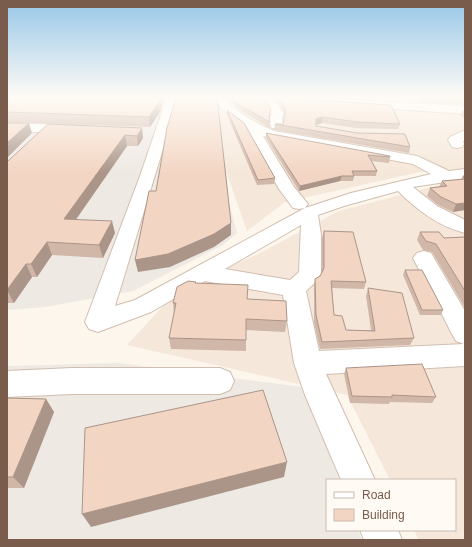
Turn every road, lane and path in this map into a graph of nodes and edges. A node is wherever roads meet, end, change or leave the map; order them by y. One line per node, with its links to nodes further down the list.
1 (159, 123): 18 (street)
2 (246, 123): 4 (street)
3 (277, 123): 7 (street)
4 (250, 126): 7 (street); 13 (street)
5 (7, 127): 6 (street)
6 (48, 128): 8 (street); 9 (street)
7 (278, 128): 11 (street)
8 (86, 130)
9 (33, 143)
10 (465, 167): 11 (street)
11 (450, 174): 12 (street); 13 (street)
12 (401, 185): 13 (street); 14 (street)
13 (303, 209): 16 (street); 17 (street); 18 (street)
14 (465, 227)
15 (424, 258): 19 (street)
16 (203, 273): 17 (street); 18 (street)
17 (294, 289): 21 (street)
18 (101, 314)
19 (465, 334)
20 (465, 355): 21 (street)
21 (308, 363): 24 (street)
22 (220, 381): 23 (street)
23 (7, 384)
24 (358, 479)

